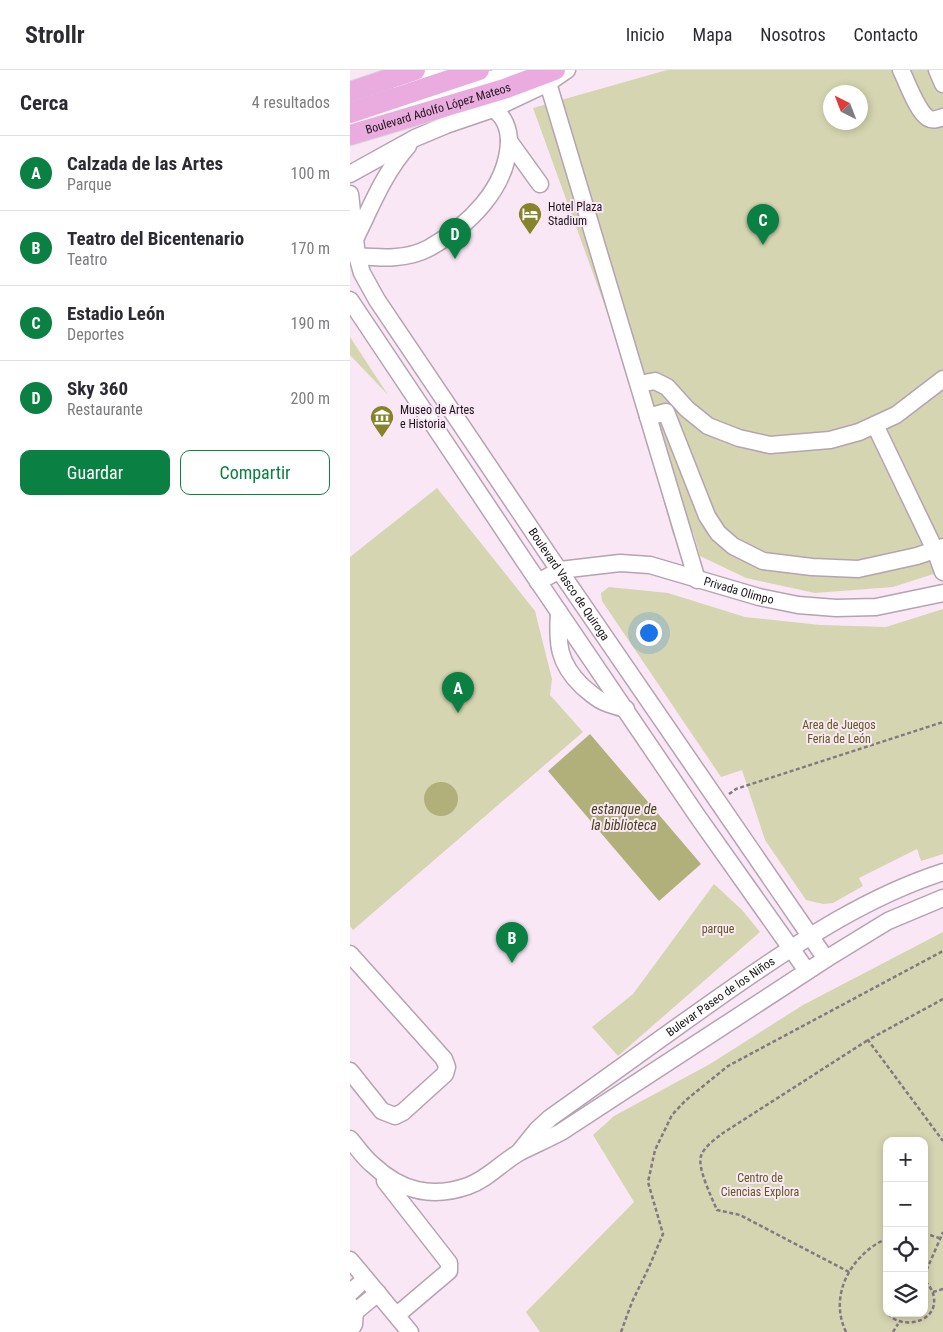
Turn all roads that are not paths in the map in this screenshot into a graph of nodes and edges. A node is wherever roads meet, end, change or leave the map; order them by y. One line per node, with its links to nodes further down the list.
1 (415, 70): 12 (main road)
2 (444, 70): 13 (street)
3 (479, 70): 15 (main road)
4 (520, 70): 17 (street)
5 (531, 70): 11 (main road)
6 (567, 70): 9 (street)
7 (901, 70): 16 (street)
8 (937, 70): 10 (street)
9 (551, 76): 11 (main road, Boulevard Adolfo López Mateos); 14 (street); 28 (street)
10 (943, 84)
11 (504, 88): 18 (main road, Boulevard Adolfo López Mateos)
12 (350, 92)
13 (350, 101)
14 (493, 109): 19 (street); 20 (street)
15 (350, 113)
16 (943, 117)
17 (350, 124)
18 (350, 135)
19 (415, 138): 21 (street); 24 (street)
20 (509, 141): 22 (street); 25 (street)
21 (350, 174)
22 (540, 184)
23 (350, 194): 24 (street, Boulevard Vasco de Quiroga)
24 (355, 239): 25 (street, Boulevard Vasco de Quiroga)
25 (357, 256): 34 (street, Boulevard Vasco de Quiroga)
26 (350, 300): 37 (street, Boulevard Vasco de Quiroga)
27 (943, 380): 32 (street)
28 (639, 384): 29 (street); 31 (street)
29 (687, 410): 30 (street); 32 (street)
30 (666, 412): 31 (street); 33 (street)
31 (648, 417): 36 (street)
32 (875, 425): 33 (street)
33 (939, 548): 35 (street)
34 (560, 570): 36 (street, Privada Olimpo); 37 (street, Privada Olimpo); 43 (street, Boulevard Vasco de Quiroga)
35 (943, 572)
36 (697, 580): 38 (street, Privada Olimpo)
37 (538, 582): 39 (street, Boulevard Vasco de Quiroga)
38 (943, 593)
39 (560, 612): 40 (street, Boulevard Vasco de Quiroga); 40 (street)
40 (626, 709): 44 (street, Boulevard Vasco de Quiroga)
41 (943, 872): 43 (street, Bulevar Paseo de los Niños)
42 (943, 898): 46 (street, Bulevar Paseo de los Niños)
43 (810, 936): 44 (street, Bulevar Paseo de los Niños); 46 (street, Boulevard Vasco de Quiroga)
44 (790, 949): 47 (street, Boulevard Vasco de Quiroga); 50 (street, Bulevar Paseo de los Niños)
45 (350, 954): 48 (street)
46 (826, 958): 47 (street, Bulevar Paseo de los Niños)
47 (807, 971): 50 (street, Bulevar Paseo de los Niños)
48 (350, 1071)
49 (350, 1139): 51 (street, Bulevar Paseo de los Niños)
50 (519, 1153): 51 (street, Bulevar Paseo de los Niños)
51 (372, 1165): 57 (street)
52 (350, 1260): 53 (street)
53 (365, 1279): 54 (street); 55 (street)
54 (350, 1293)
55 (378, 1293): 56 (street); 57 (street)
56 (352, 1309): 58 (street)
57 (397, 1315): 59 (street)
58 (350, 1331)
59 (410, 1332)

